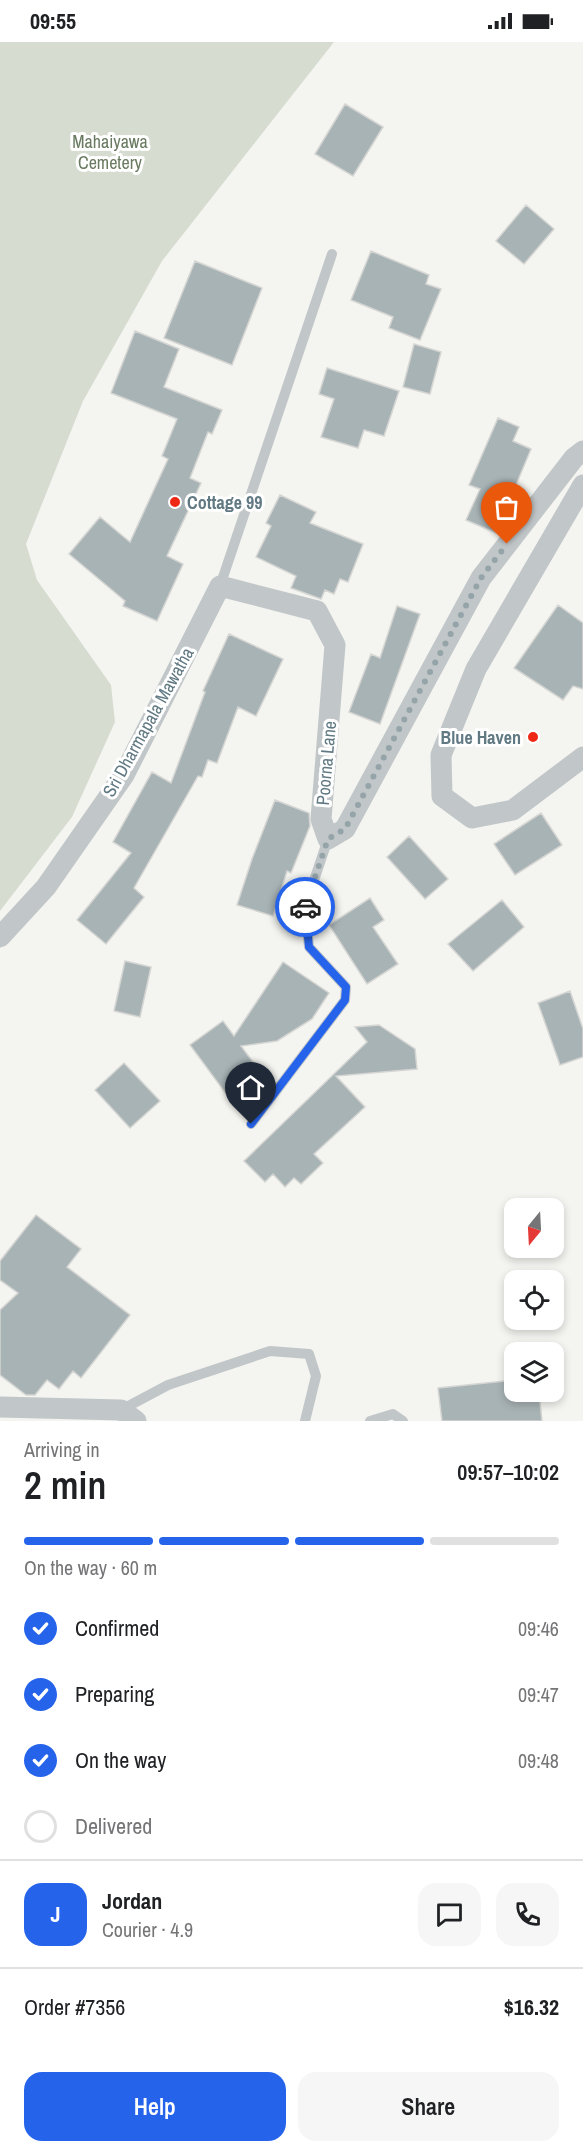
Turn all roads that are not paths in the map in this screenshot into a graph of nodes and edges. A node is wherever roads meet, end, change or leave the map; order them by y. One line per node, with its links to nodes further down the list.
1 (332, 254): 4 (lane)
2 (583, 451): 6 (street, Poorna Lane)
3 (583, 485): 5 (street)
4 (220, 586): 6 (street, Poorna Lane); 7 (street, Sri Dharmapala Mawatha)
5 (583, 757)
6 (328, 839): 8 (lane)
7 (0, 937)
8 (251, 1124)
9 (0, 1407): 10 (street)
10 (128, 1415): 11 (lane)
11 (306, 1421)
12 (370, 1421): 13 (lane)
13 (403, 1421)

